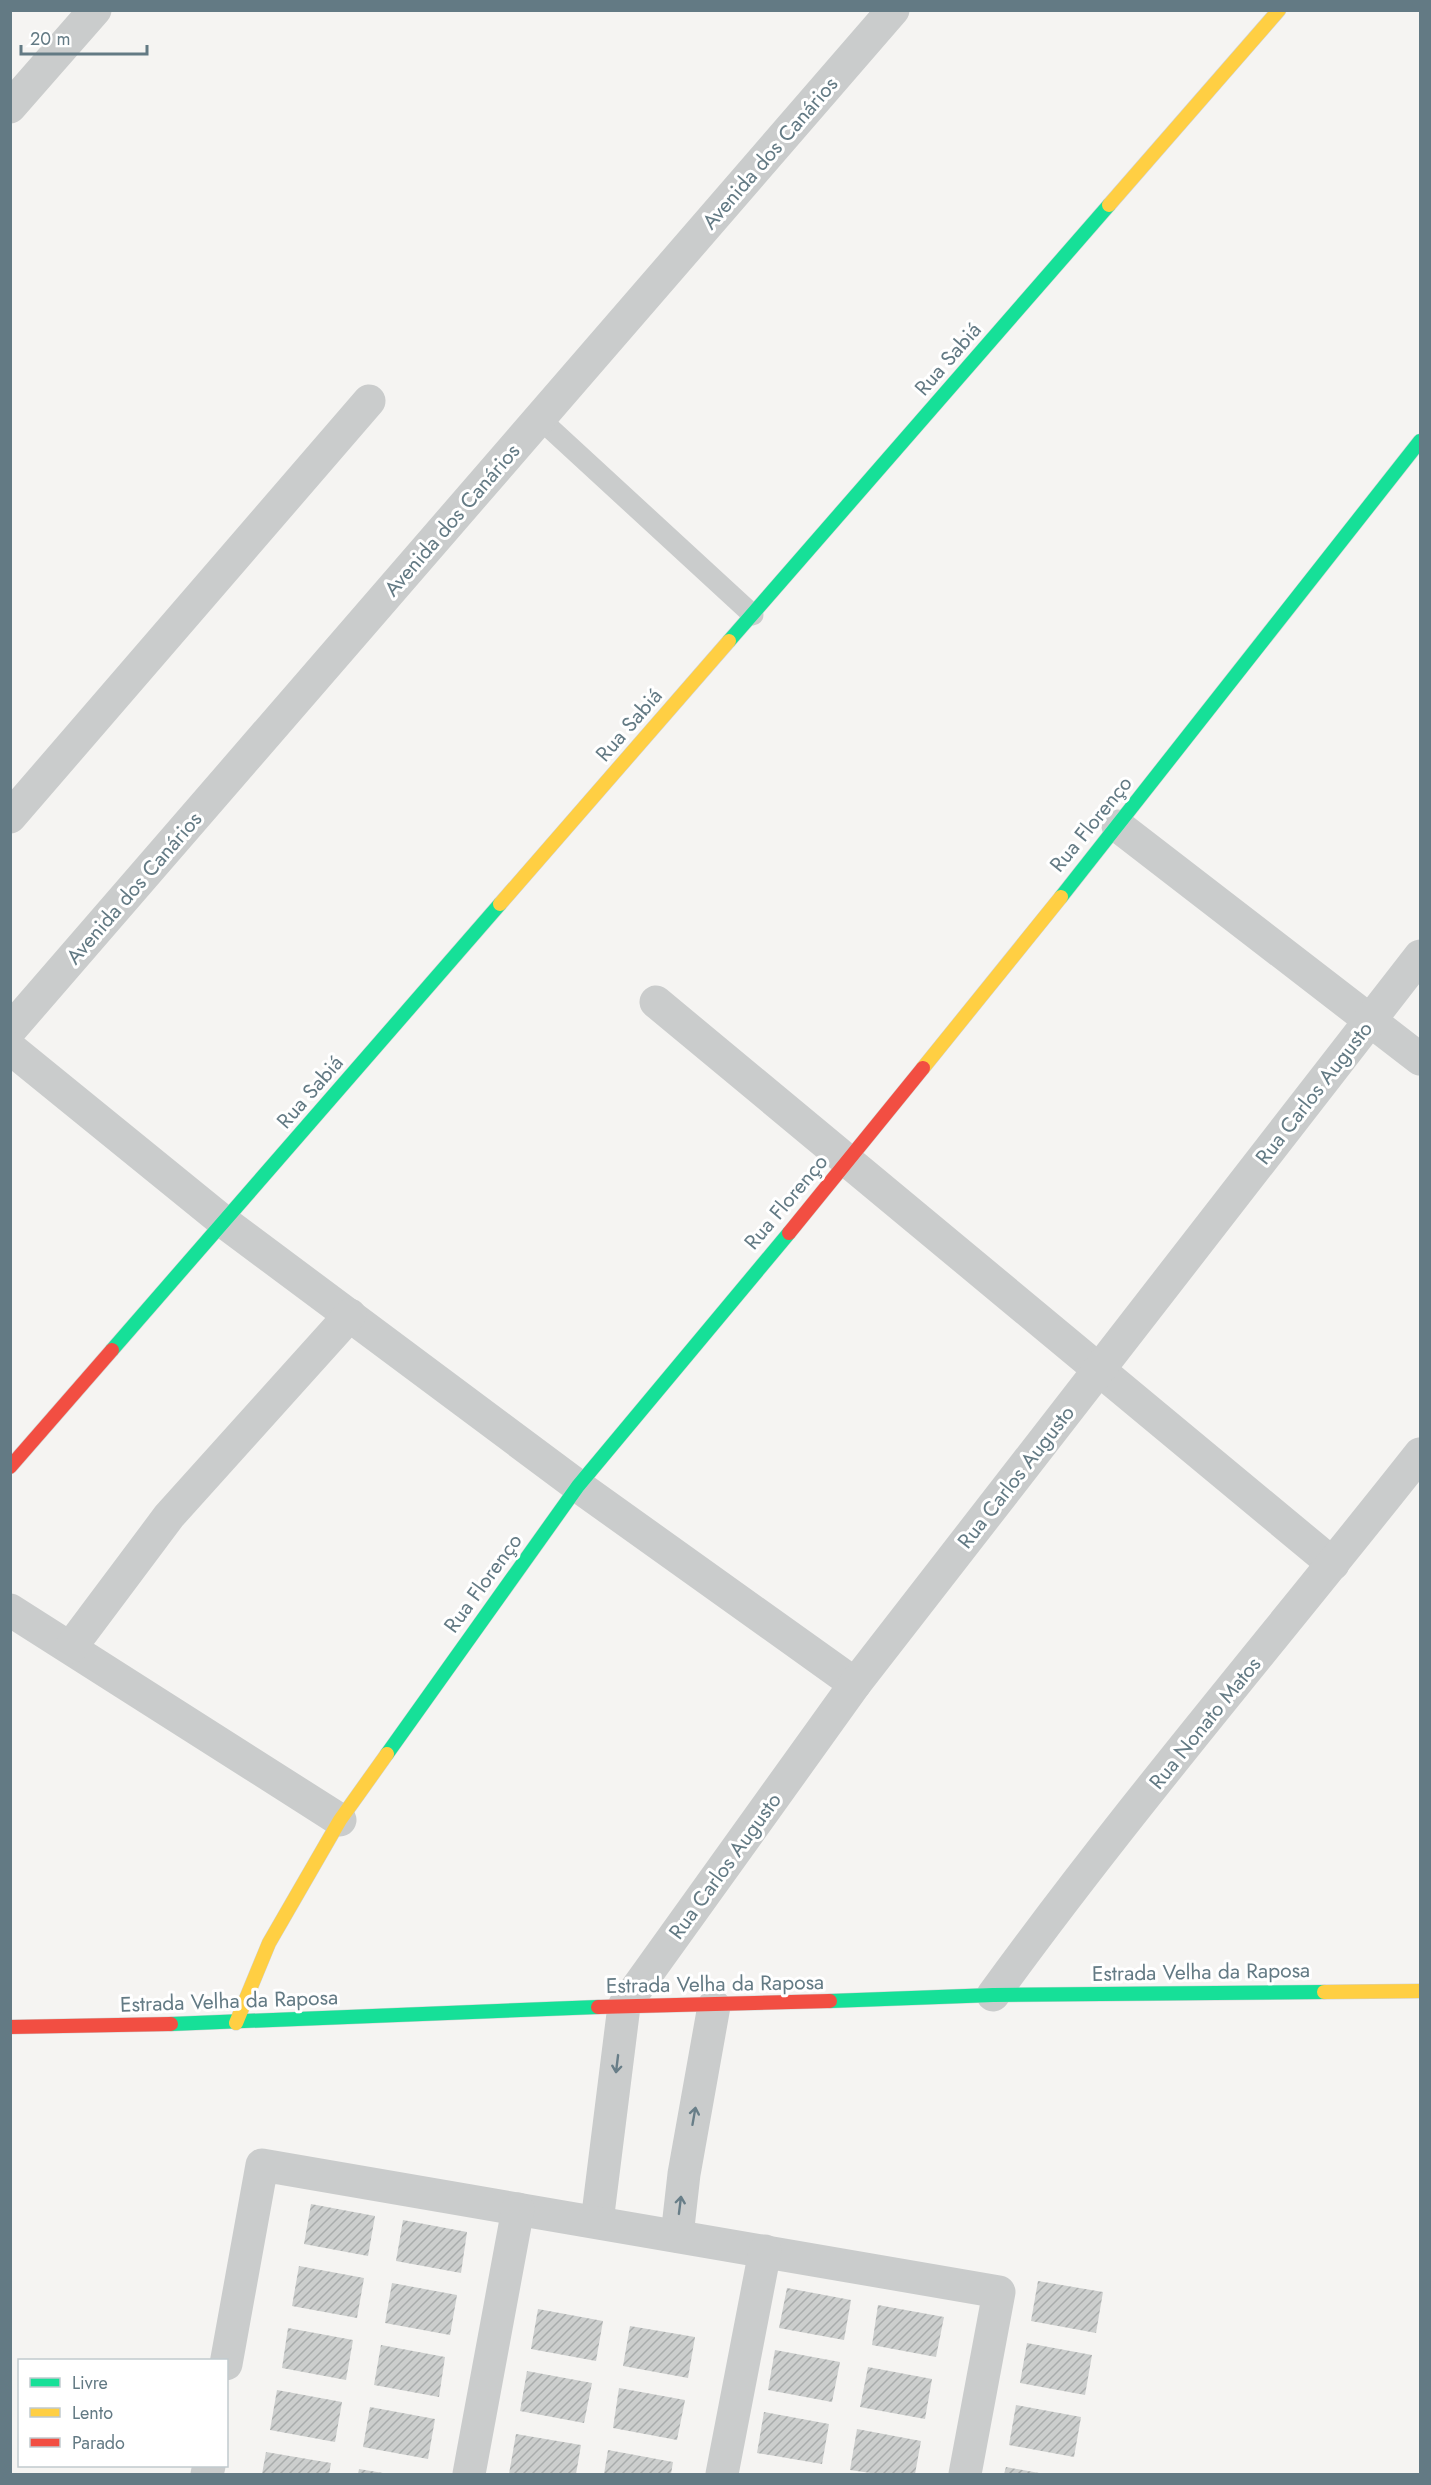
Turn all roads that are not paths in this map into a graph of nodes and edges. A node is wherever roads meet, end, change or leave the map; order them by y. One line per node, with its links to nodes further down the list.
1 (95, 10): 4 (street)
2 (893, 10): 6 (street, Avenida dos Canários)
3 (1268, 15): 8 (street, Rua Sabiá)
4 (10, 107)
5 (369, 400): 9 (street)
6 (540, 419): 8 (lane); 14 (street, Avenida dos Canários)
7 (1420, 441): 10 (street, Rua Florenço)
8 (753, 615): 18 (street, Rua Sabiá)
9 (10, 817)
10 (1118, 826): 13 (street); 17 (street, Rua Florenço)
11 (1420, 956): 13 (street, Rua Carlos Augusto)
12 (656, 1002): 17 (street)
13 (1370, 1021): 16 (street); 20 (street, Rua Carlos Augusto)
14 (10, 1030)
15 (10, 1047): 18 (street)
16 (1420, 1059)
17 (848, 1161): 20 (street); 23 (street, Rua Florenço)
18 (224, 1222): 19 (street); 22 (street, Rua Sabiá)
19 (350, 1315): 23 (street); 26 (street)
20 (1098, 1370): 24 (street); 27 (street, Rua Carlos Augusto)
21 (1420, 1454): 24 (street, Rua Nonato Matos)
22 (10, 1467)
23 (578, 1486): 27 (street); 28 (street, Rua Florenço)
24 (1334, 1564): 30 (street, Rua Nonato Matos)
25 (10, 1610): 26 (street)
26 (70, 1647): 28 (street)
27 (855, 1684): 31 (street, Rua Carlos Augusto)
28 (340, 1820): 33 (street, Rua Florenço)
29 (1420, 1991): 30 (street, Estrada Velha da Raposa)
30 (993, 1995): 32 (street, Estrada Velha da Raposa)
31 (624, 2006): 32 (street, Estrada Velha da Raposa); 33 (street, Estrada Velha da Raposa); 36 (street, one-way to 36)
32 (714, 2006): 37 (street, one-way to 32)
33 (236, 2024): 34 (street, Estrada Velha da Raposa)
34 (10, 2027)
35 (518, 2209): 36 (street); 39 (street); 40 (street)
36 (597, 2222): 37 (street)
37 (677, 2236): 38 (street)
38 (765, 2251): 41 (street); 42 (street)
39 (227, 2359)
40 (469, 2475)
41 (722, 2475)
42 (965, 2475)

